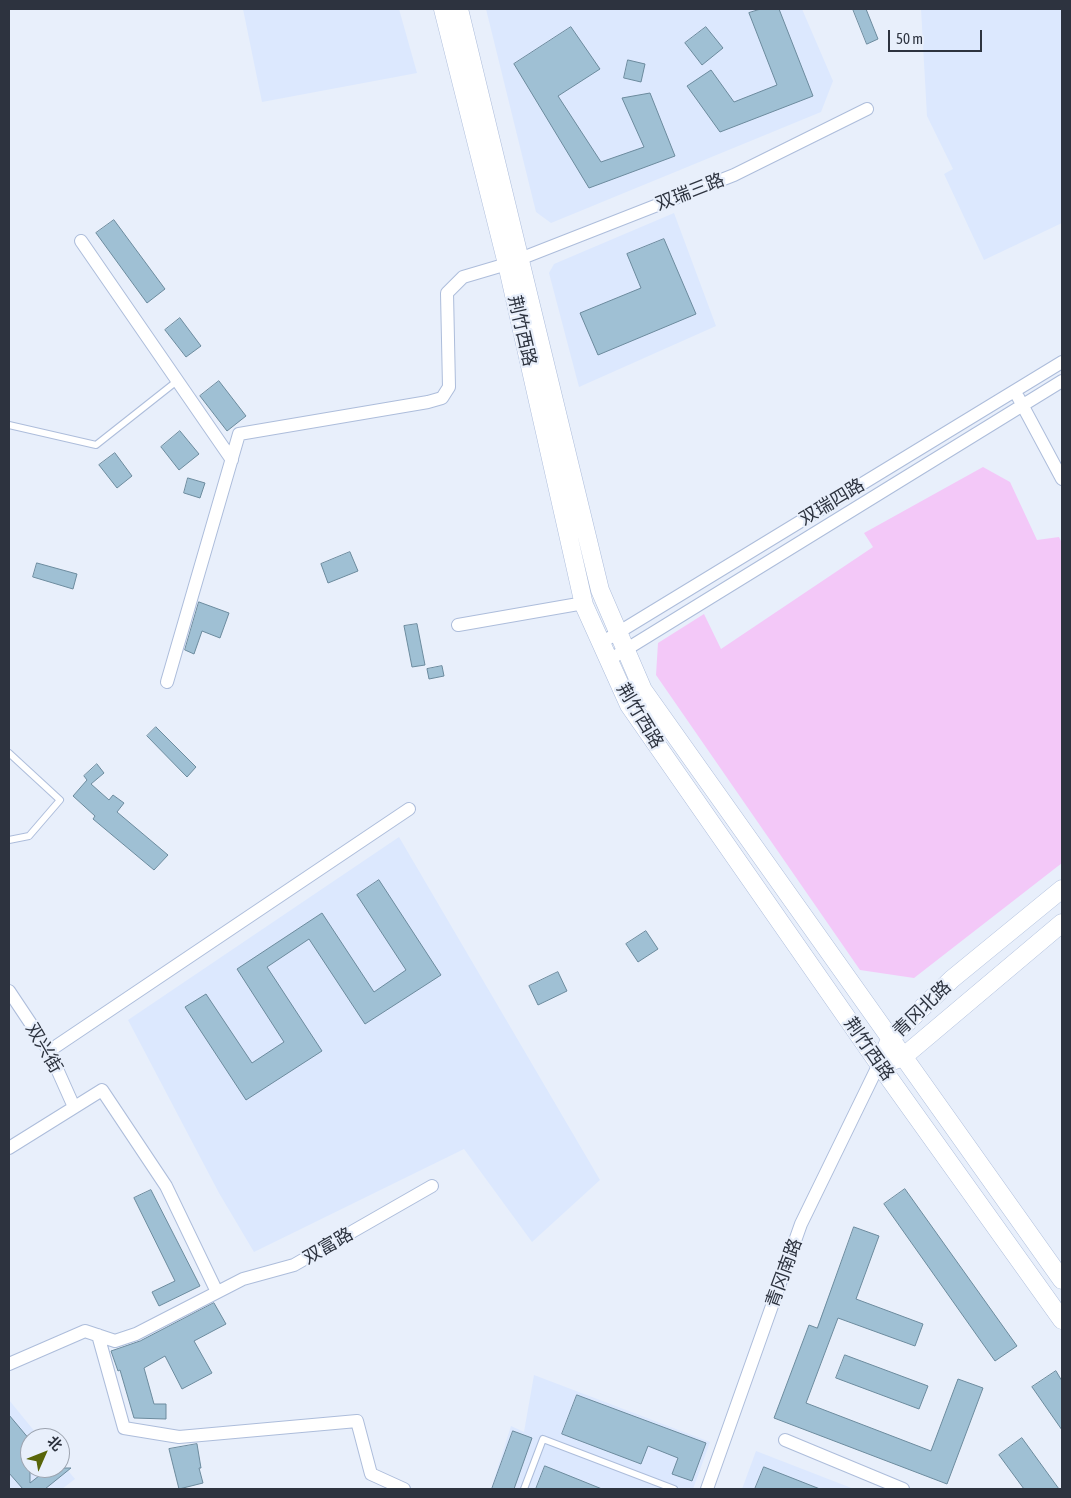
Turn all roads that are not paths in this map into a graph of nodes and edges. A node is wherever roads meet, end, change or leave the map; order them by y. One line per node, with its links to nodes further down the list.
1 (443, 9): 5 (main road, 荆竹西路)
2 (459, 9): 5 (main road, 荆竹西路)
3 (867, 110): 5 (street, 双瑞三路)
4 (81, 240): 7 (street)
5 (513, 261): 12 (street, 双瑞三路); 14 (main road, 荆竹西路); 16 (main road, 荆竹西路)
6 (1062, 362): 9 (street, 双瑞四路)
7 (177, 381): 11 (lane); 12 (street)
8 (1062, 381): 10 (street, 双瑞四路)
9 (1015, 390): 10 (street); 16 (street, 双瑞四路)
10 (1022, 404): 13 (street); 18 (street, 双瑞四路)
11 (9, 425)
12 (232, 460): 20 (street)
13 (1062, 478)
14 (584, 603): 15 (street); 17 (main road, 荆竹西路)
15 (458, 625)
16 (618, 633): 17 (street, 双瑞四路); 18 (main road, 荆竹西路)
17 (601, 643): 19 (main road, 荆竹西路)
18 (626, 650): 19 (street, 双瑞四路); 27 (main road, 荆竹西路)
19 (609, 660): 30 (main road, 荆竹西路)
20 (167, 682)
21 (9, 754): 23 (lane)
22 (409, 809): 28 (street)
23 (9, 840)
24 (1062, 889): 27 (main road, 青冈北路)
25 (1062, 923): 29 (main road, 青冈北路)
26 (9, 991): 28 (street, 双兴街)
27 (890, 1039): 29 (main road, 荆竹西路); 30 (main road, 青冈北路)
28 (49, 1051): 31 (street, 双兴街)
29 (903, 1057): 30 (main road, 青冈北路); 34 (main road, 荆竹西路)
30 (879, 1064): 36 (main road, 荆竹西路); 43 (street, 青冈南路)
31 (74, 1107): 32 (street); 35 (street)
32 (9, 1148)
33 (432, 1186): 35 (street, 双富路)
34 (1062, 1280)
35 (218, 1292): 37 (street, 双富路)
36 (1062, 1320)
37 (98, 1335): 38 (street, 双富路); 40 (street)
38 (9, 1364)
39 (785, 1440): 44 (street)
40 (404, 1489)
41 (524, 1489): 42 (lane)
42 (674, 1489)
43 (707, 1489)
44 (903, 1489)

